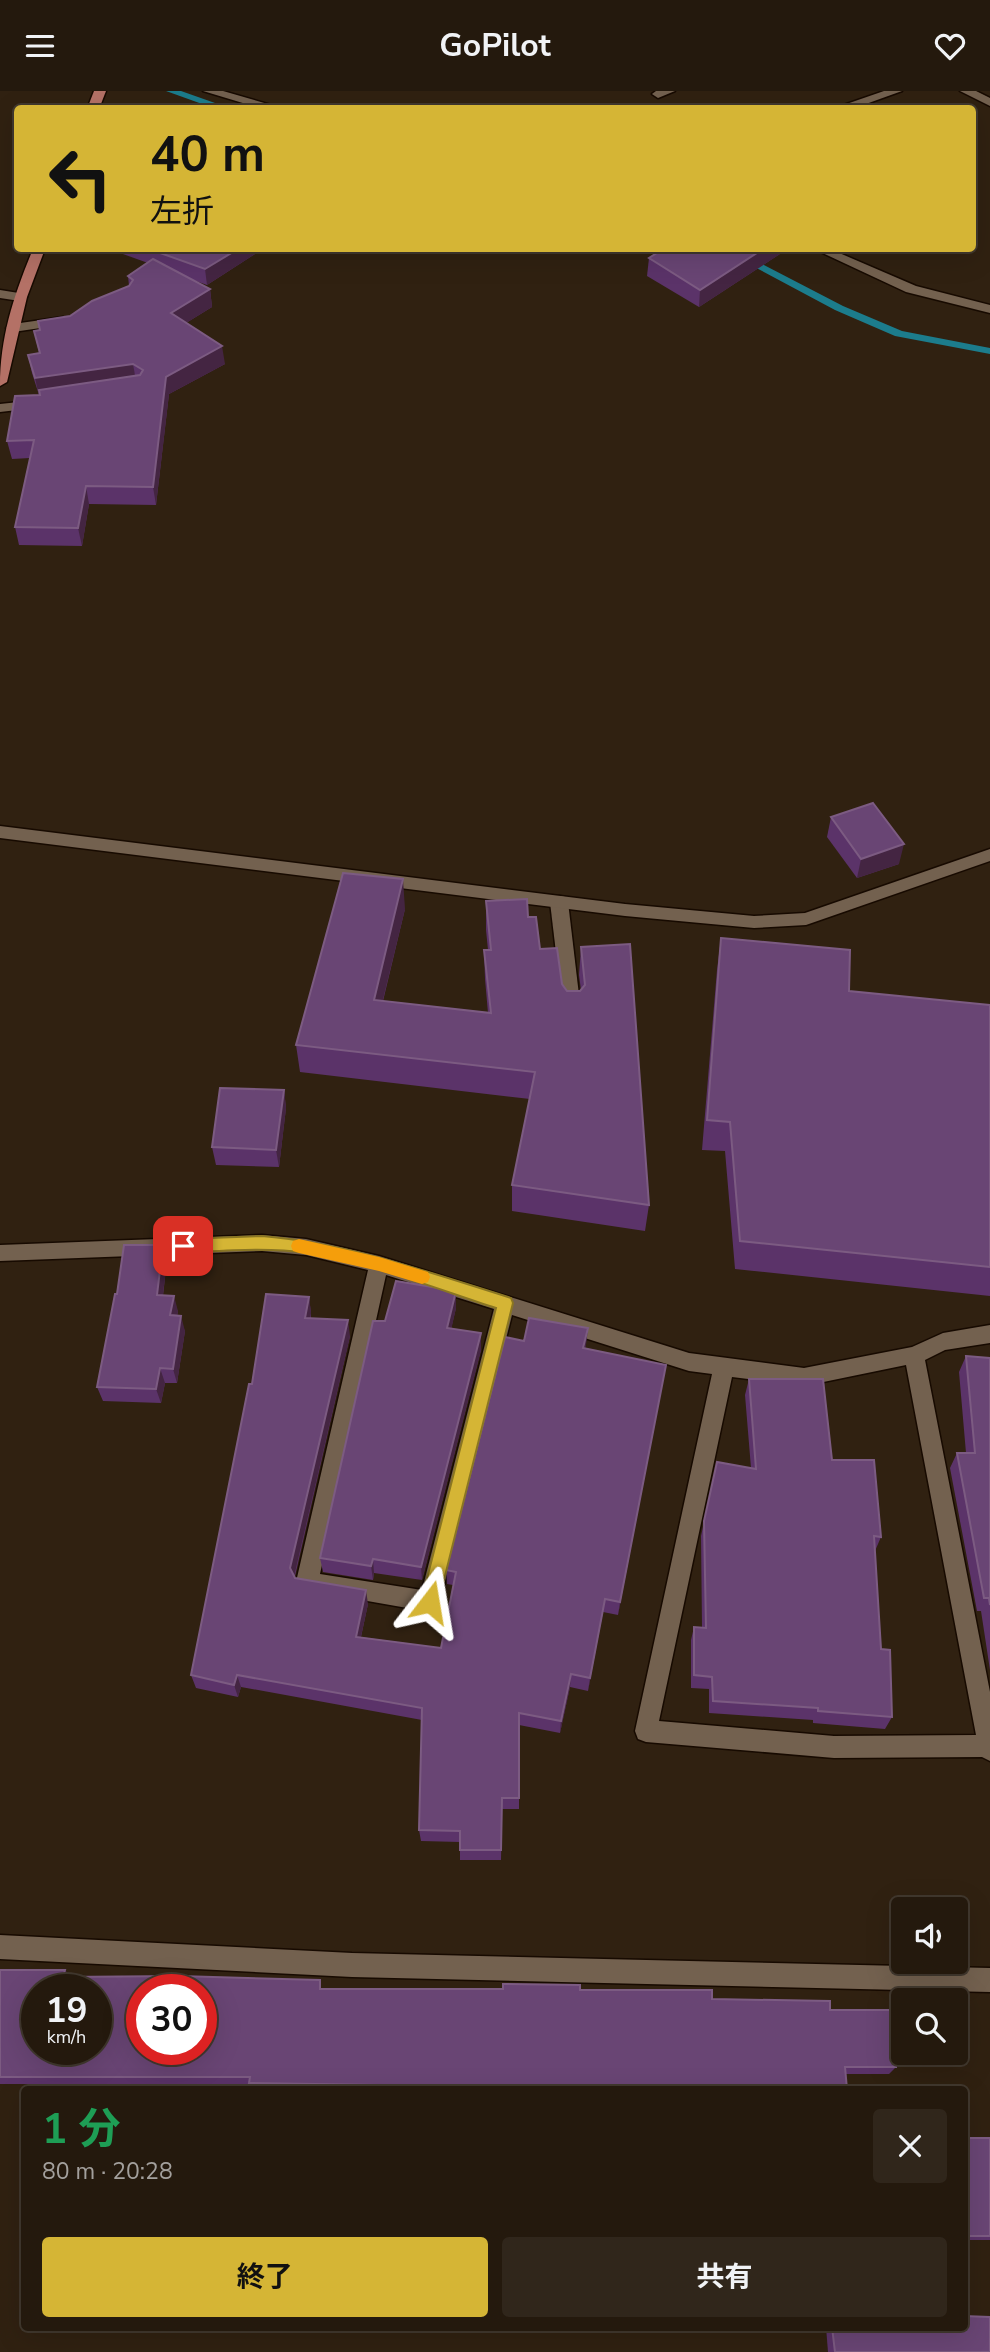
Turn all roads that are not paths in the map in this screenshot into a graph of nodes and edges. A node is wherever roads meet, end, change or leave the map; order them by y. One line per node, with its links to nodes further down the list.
1 (209, 91): 5 (street)
2 (895, 91): 6 (street)
3 (966, 91): 4 (street)
4 (990, 102)
5 (263, 105)
6 (851, 105)
7 (38, 252): 10 (main road)
8 (827, 252): 11 (street)
9 (0, 294): 10 (street)
10 (20, 297): 13 (main road)
11 (990, 309)
12 (78, 318): 13 (street)
13 (13, 328): 14 (main road)
14 (0, 382)
15 (52, 402): 16 (street)
16 (0, 408)
17 (0, 832): 19 (street)
18 (990, 855): 19 (street)
19 (559, 902): 20 (street)
20 (572, 1012)
21 (0, 1253): 22 (street)
22 (379, 1264): 23 (street); 23 (street)
23 (505, 1303): 26 (street)
24 (990, 1334): 25 (street)
25 (914, 1355): 26 (street); 27 (street)
26 (724, 1367): 27 (street)
27 (989, 1741)
28 (0, 1947): 29 (street)
29 (990, 1980)

